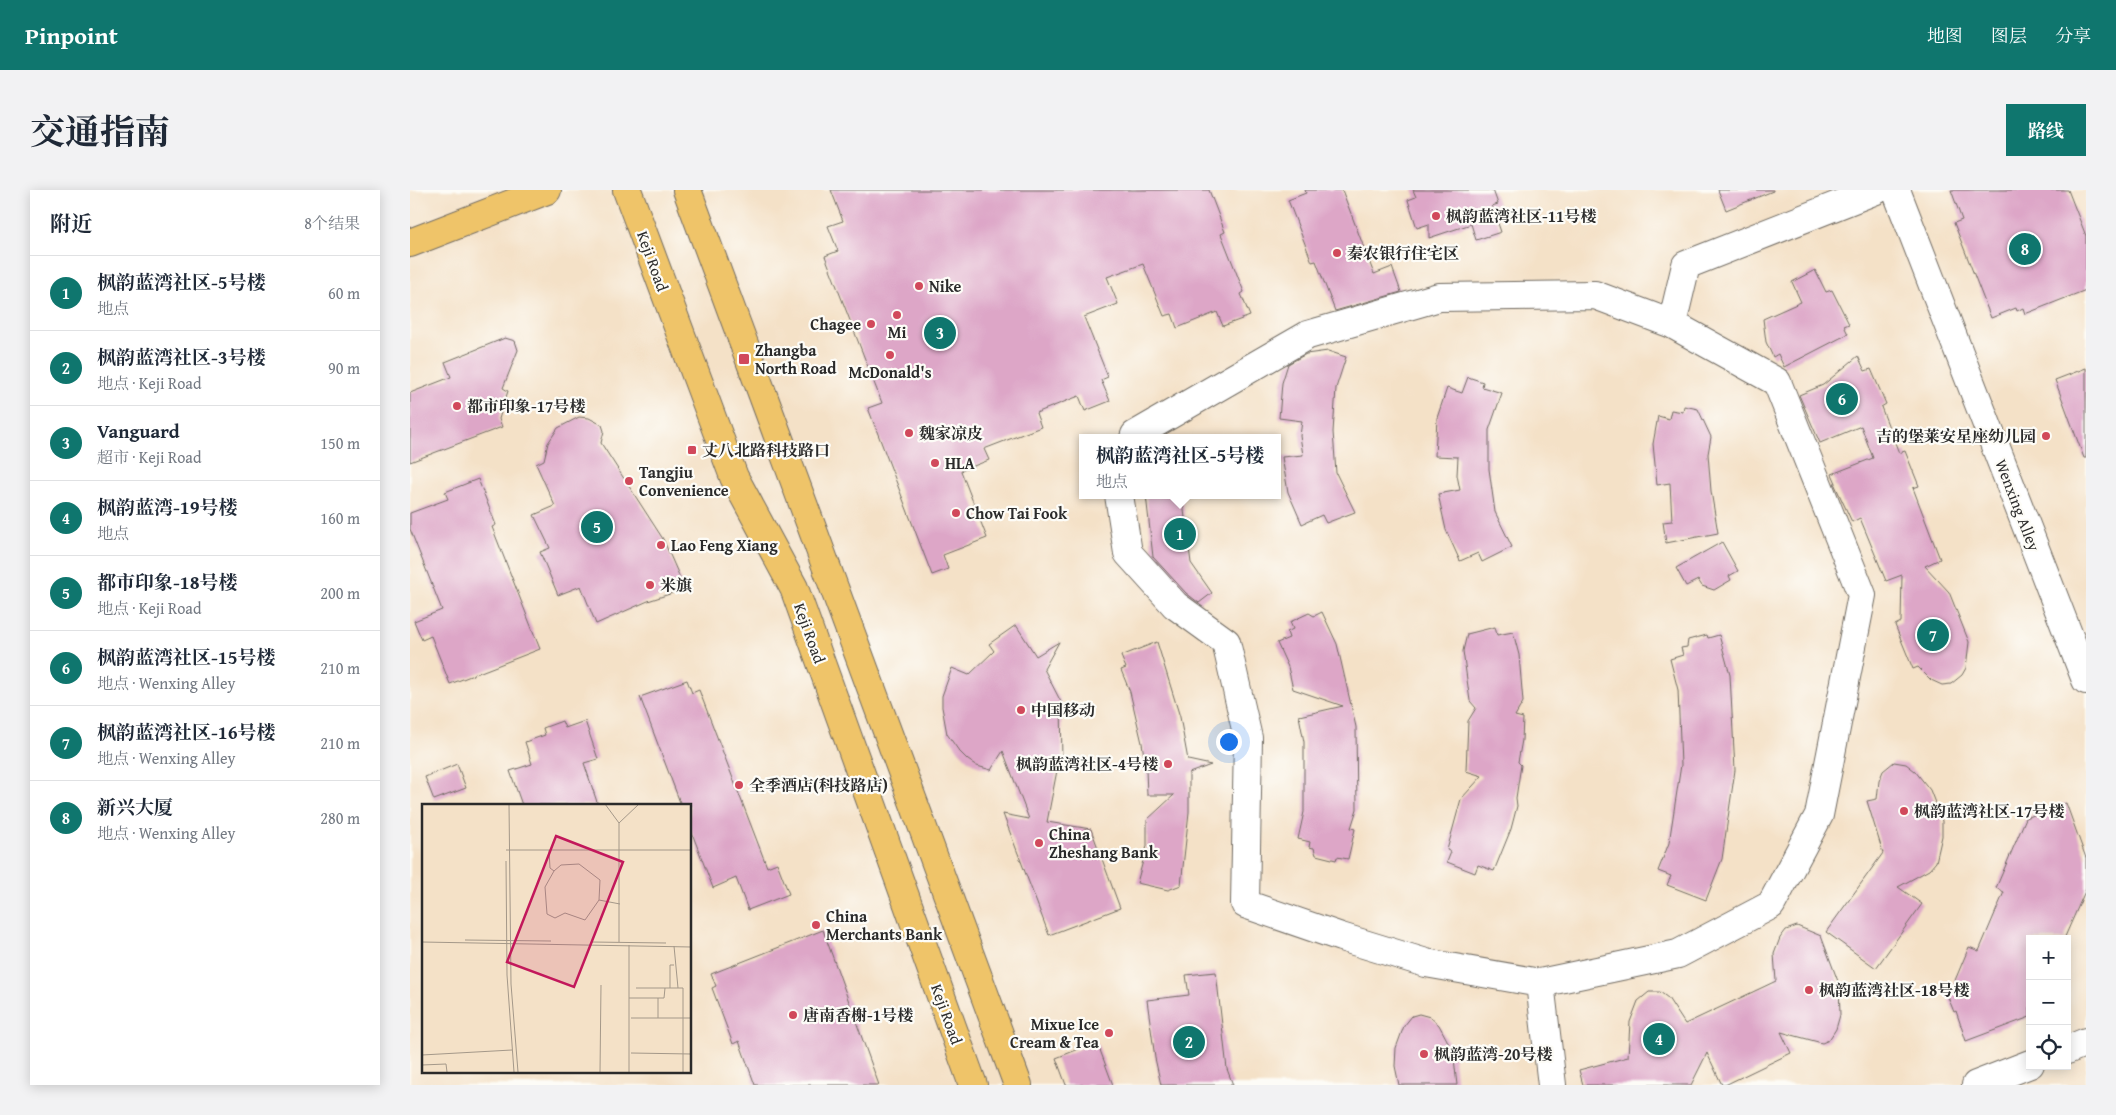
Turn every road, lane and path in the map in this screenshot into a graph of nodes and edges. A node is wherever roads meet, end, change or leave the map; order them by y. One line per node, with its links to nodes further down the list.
1 (547, 190): 6 (main road)
2 (627, 190): 15 (main road, Keji Road)
3 (687, 190): 16 (main road)
4 (1876, 190): 7 (street)
5 (1896, 190): 10 (street, Wenxing Alley)
6 (410, 243)
7 (1672, 324): 8 (street); 11 (street)
8 (1136, 434)
9 (1121, 499): 11 (street)
10 (2086, 680)
11 (1540, 983): 17 (street)
12 (2086, 1042): 13 (street)
13 (2071, 1048)
14 (2026, 1066): 18 (street)
15 (973, 1085)
16 (1018, 1085)
17 (1552, 1085)
18 (1976, 1085)

